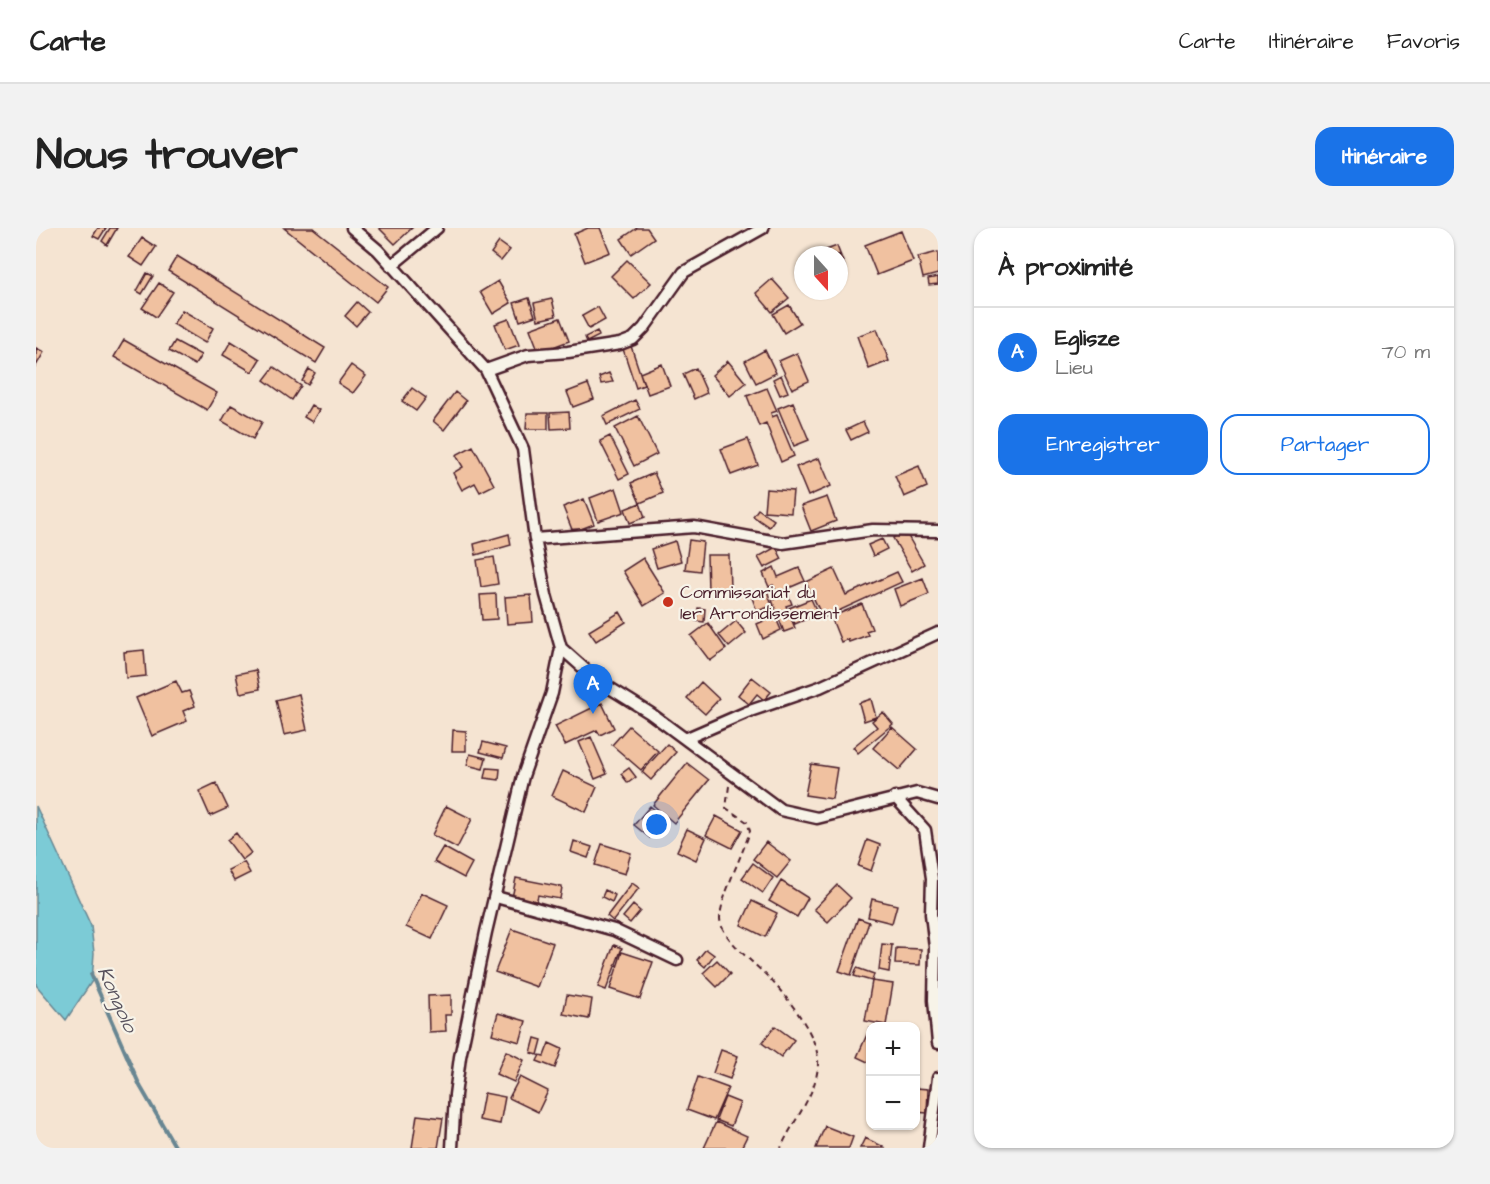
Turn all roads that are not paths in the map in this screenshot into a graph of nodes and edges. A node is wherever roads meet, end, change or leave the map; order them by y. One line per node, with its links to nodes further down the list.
1 (352, 228): 4 (street)
2 (437, 228): 4 (street)
3 (763, 228): 5 (street)
4 (391, 266): 5 (street)
5 (486, 370): 7 (street)
6 (938, 531): 7 (street)
7 (535, 539): 9 (street)
8 (938, 633): 10 (street)
9 (561, 648): 10 (street); 13 (street)
10 (685, 739): 11 (street)
11 (895, 797): 12 (street); 15 (street)
12 (938, 799)
13 (496, 897): 14 (street); 17 (street)
14 (677, 960)
15 (938, 1043)
16 (938, 1078): 18 (street)
17 (453, 1148)
18 (929, 1148)

